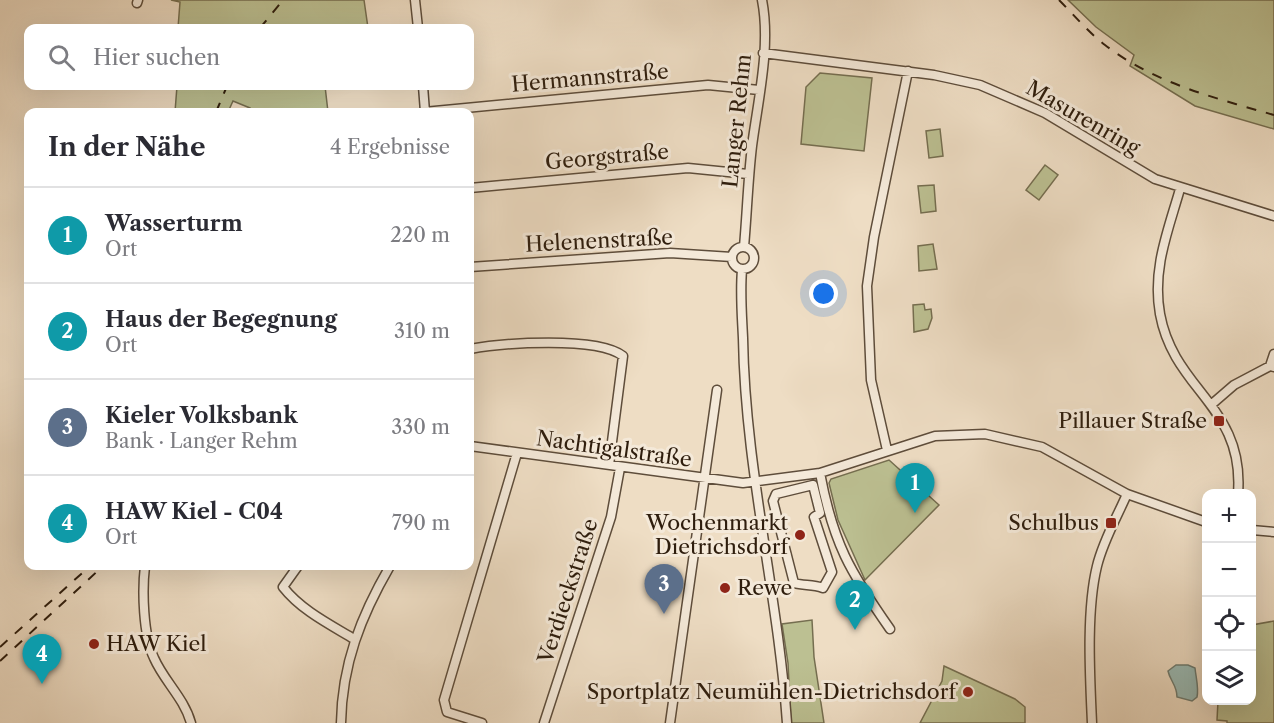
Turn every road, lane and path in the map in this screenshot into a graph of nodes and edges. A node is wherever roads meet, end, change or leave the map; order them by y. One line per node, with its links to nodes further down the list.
1 (415, 0): 3 (street)
2 (762, 0): 4 (street, Langer Rehm)
3 (418, 24)
4 (763, 52): 5 (street, Masurenring); 7 (street, Langer Rehm)
5 (908, 71): 12 (street, Masurenring); 24 (street)
6 (423, 90): 8 (street)
7 (759, 90): 9 (street, Hermannstraße); 10 (street, Langer Rehm)
8 (425, 108)
9 (467, 108)
10 (748, 174): 11 (street, Georgstraße); 14 (street, Langer Rehm)
11 (474, 188)
12 (1180, 189): 13 (street, Masurenring); 22 (street)
13 (1274, 216)
14 (744, 247): 15 (street); 17 (street)
15 (732, 256): 16 (street, Helenenstraße); 17 (street)
16 (474, 267)
17 (742, 270): 30 (street)
18 (474, 348): 26 (street)
19 (1274, 354): 20 (street)
20 (1272, 366): 22 (street)
21 (717, 390): 29 (street)
22 (1212, 404): 31 (street)
23 (474, 447): 25 (street, Nachtigalstraße)
24 (887, 450): 28 (street); 32 (street)
25 (517, 453): 26 (street, Nachtigalstraße); 44 (street)
26 (609, 465): 27 (street, Nachtigalstraße)
27 (620, 468): 29 (street, Nachtigalstraße); 45 (street, Verdieckstraße)
28 (820, 473): 30 (street); 40 (street)
29 (705, 480): 30 (street, Nachtigalstraße); 46 (street)
30 (754, 482): 47 (street)
31 (1238, 489)
32 (1127, 494): 33 (street); 48 (street)
33 (1202, 521)
34 (1256, 530): 35 (street)
35 (1274, 532)
36 (145, 570): 42 (street)
37 (295, 570): 41 (street)
38 (388, 570): 41 (street)
39 (794, 583): 39 (street)
40 (890, 629)
41 (354, 639): 43 (street)
42 (191, 723)
43 (341, 723)
44 (482, 723)
45 (544, 723)
46 (670, 723)
47 (787, 723)
48 (1092, 723)

